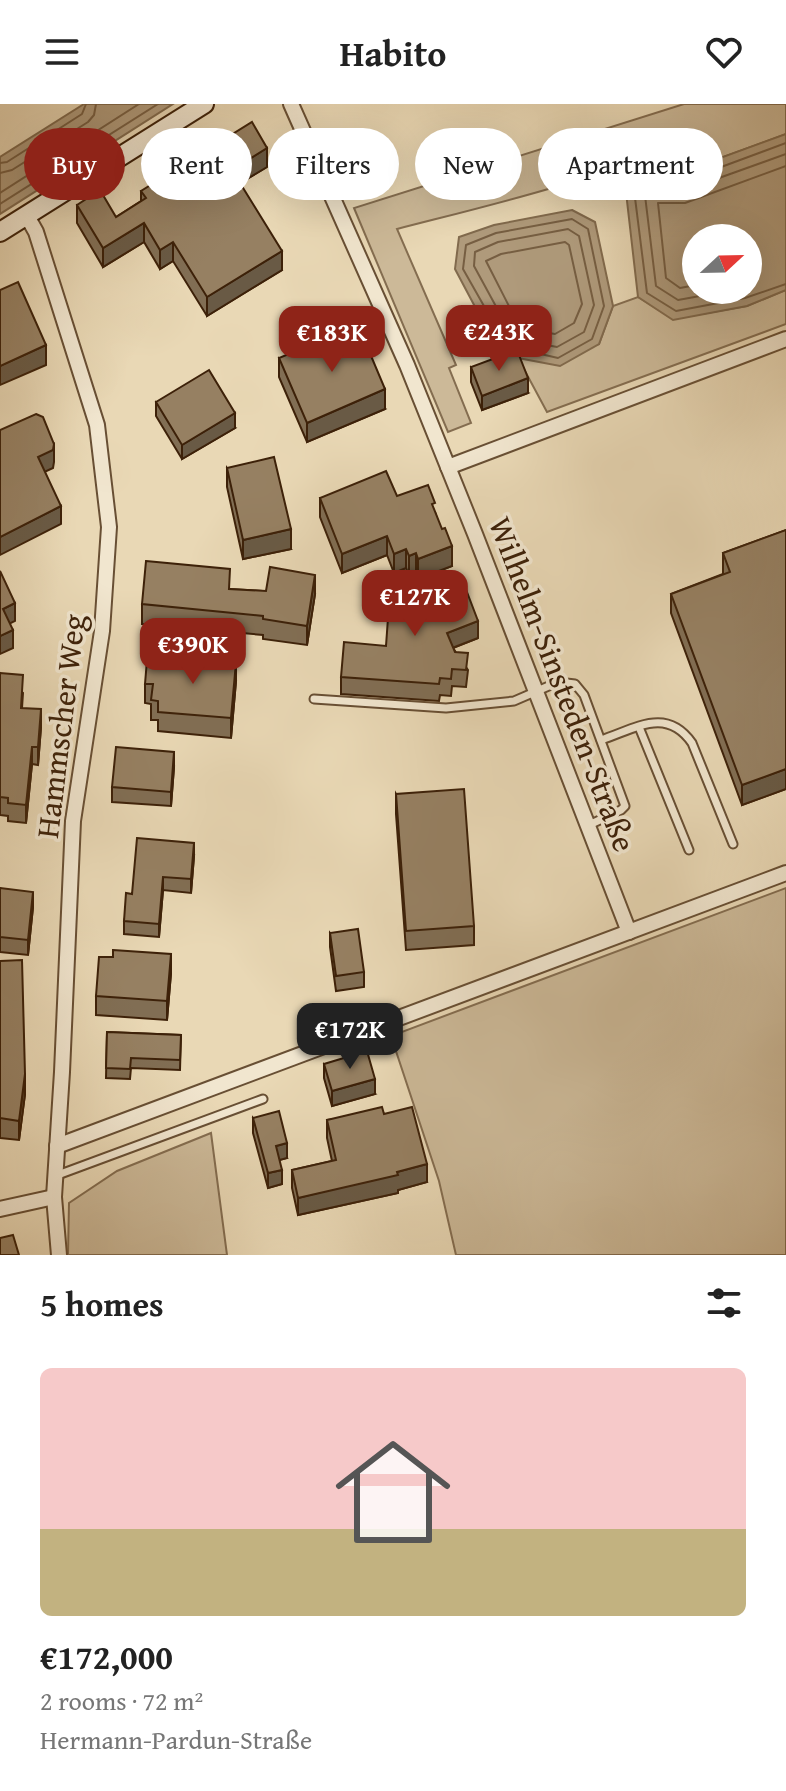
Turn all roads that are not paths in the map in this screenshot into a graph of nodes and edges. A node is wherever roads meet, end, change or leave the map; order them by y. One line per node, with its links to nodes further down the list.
1 (204, 104): 3 (street)
2 (291, 104): 6 (street, Wilhelm-Sinsteden-Straße)
3 (27, 216): 4 (street); 17 (street, Hammscher Weg)
4 (0, 232)
5 (786, 339): 6 (street)
6 (448, 467): 7 (street, Wilhelm-Sinsteden-Straße)
7 (537, 692): 8 (lane); 10 (lane); 11 (street, Wilhelm-Sinsteden-Straße)
8 (314, 699)
9 (639, 727): 10 (lane); 12 (lane); 13 (lane)
10 (601, 740): 11 (lane)
11 (589, 825): 15 (street, Wilhelm-Sinsteden-Straße)
12 (733, 844)
13 (689, 850)
14 (786, 873): 15 (street)
15 (629, 932): 17 (street)
16 (263, 1099): 18 (lane)
17 (57, 1146): 18 (street, Hammscher Weg)
18 (55, 1176): 19 (street, Hammscher Weg)
19 (54, 1197): 20 (street); 21 (street, Hammscher Weg)
20 (0, 1209)
21 (59, 1255)

